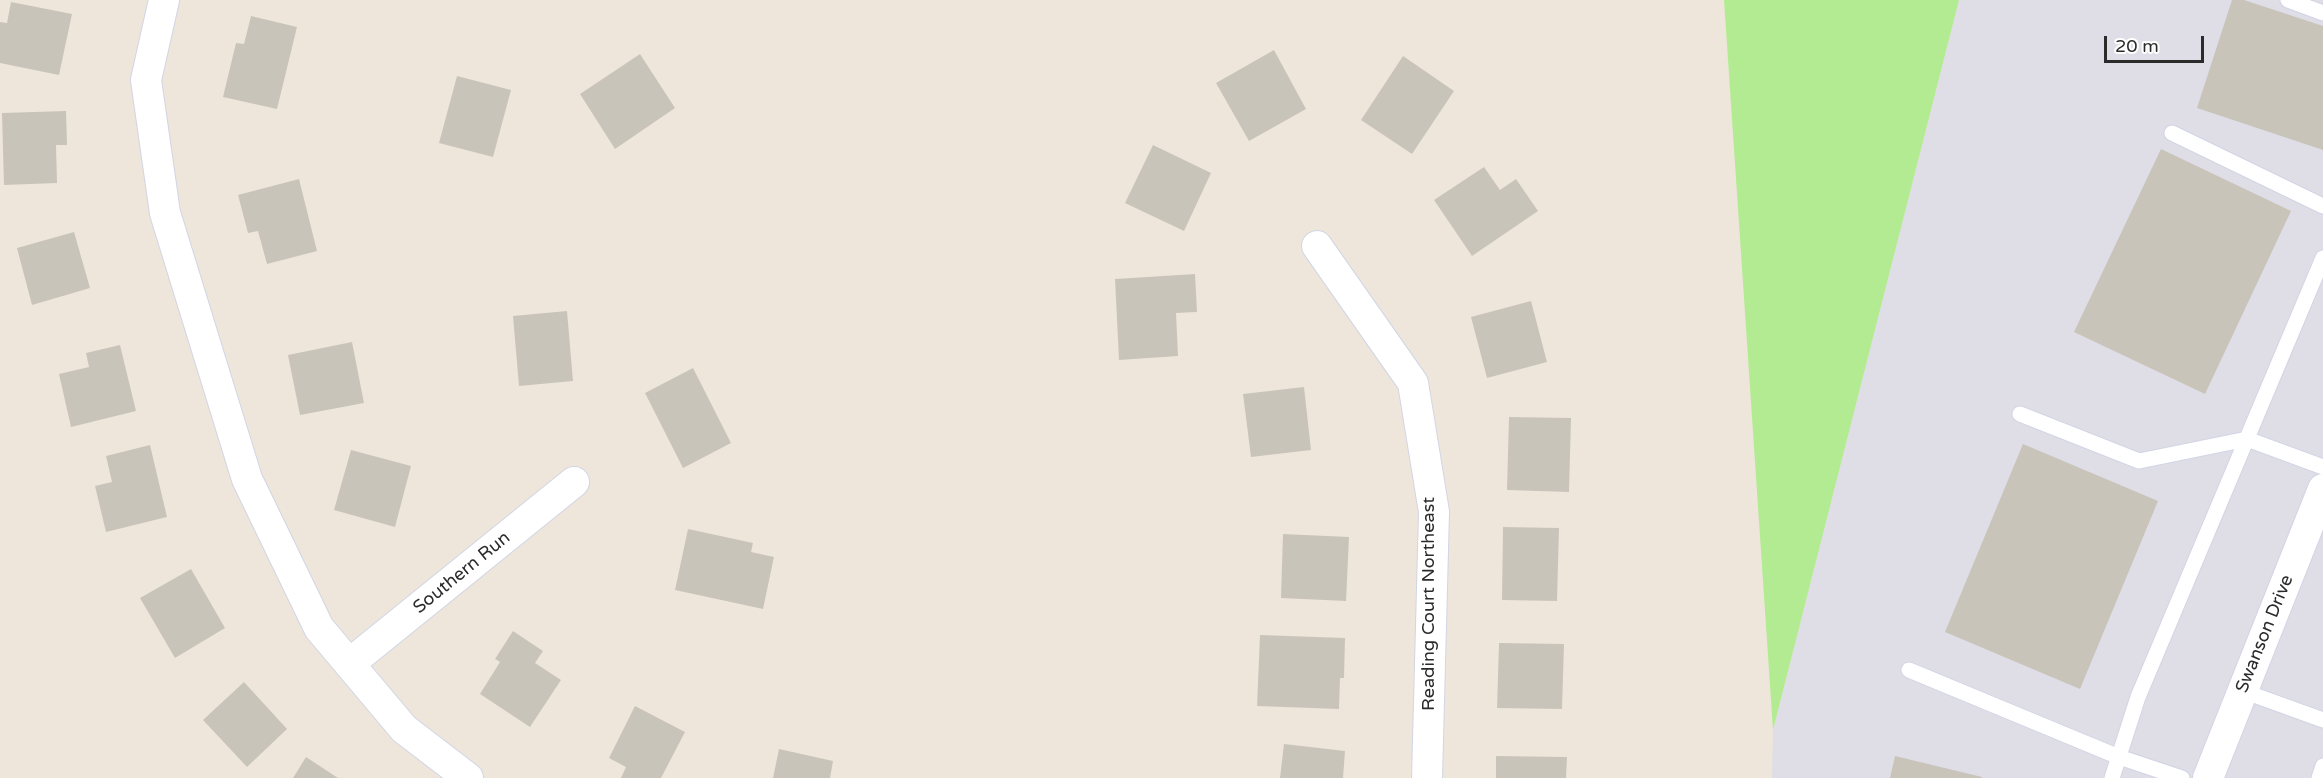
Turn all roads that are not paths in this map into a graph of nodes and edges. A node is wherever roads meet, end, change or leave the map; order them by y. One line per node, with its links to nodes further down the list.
1 (164, 0): 13 (street)
2 (2288, 0): 3 (lane)
3 (2323, 13)
4 (2172, 134): 5 (lane)
5 (2323, 206)
6 (1317, 246): 20 (street, Reading Court Northeast)
7 (2323, 258): 9 (lane)
8 (2020, 414): 9 (lane)
9 (2247, 439): 10 (lane); 17 (lane)
10 (2323, 467)
11 (574, 482): 13 (street, Southern Run)
12 (2323, 489): 15 (street, Swanson Drive)
13 (349, 664): 19 (street)
14 (1909, 670): 17 (lane)
15 (2243, 691): 16 (lane); 23 (street, Swanson Drive)
16 (2323, 720)
17 (2119, 757): 21 (lane); 22 (lane)
18 (2323, 766): 24 (lane)
19 (468, 778)
20 (1427, 778)
21 (2112, 778)
22 (2182, 778)
23 (2208, 778)
24 (2319, 778)

